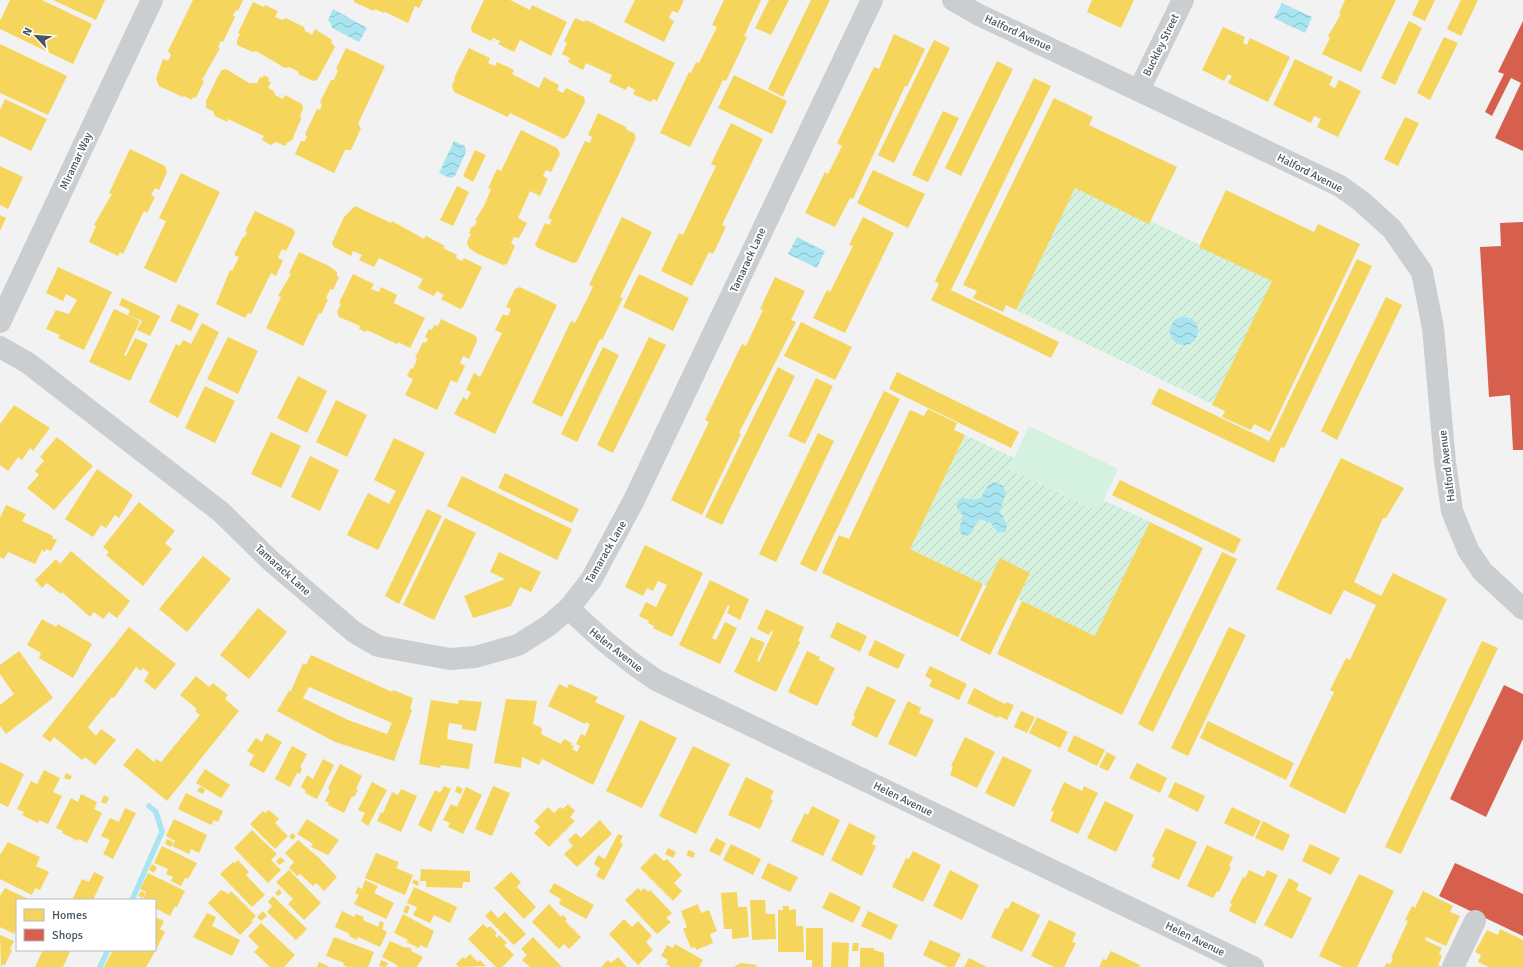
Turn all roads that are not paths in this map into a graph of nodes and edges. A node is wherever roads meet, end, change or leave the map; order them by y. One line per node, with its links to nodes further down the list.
1 (152, 0): 6 (street, Miramar Way)
2 (872, 0): 8 (street, Tamarack Lane)
3 (953, 0): 5 (street, Halford Avenue)
4 (1183, 0): 5 (street, Buckley Street)
5 (1139, 90): 9 (street, Halford Avenue)
6 (0, 322)
7 (0, 347): 8 (street, Tamarack Lane)
8 (569, 608): 11 (street, Helen Avenue)
9 (1523, 609)
10 (1475, 921): 12 (street)
11 (1253, 967)
12 (1453, 967)

